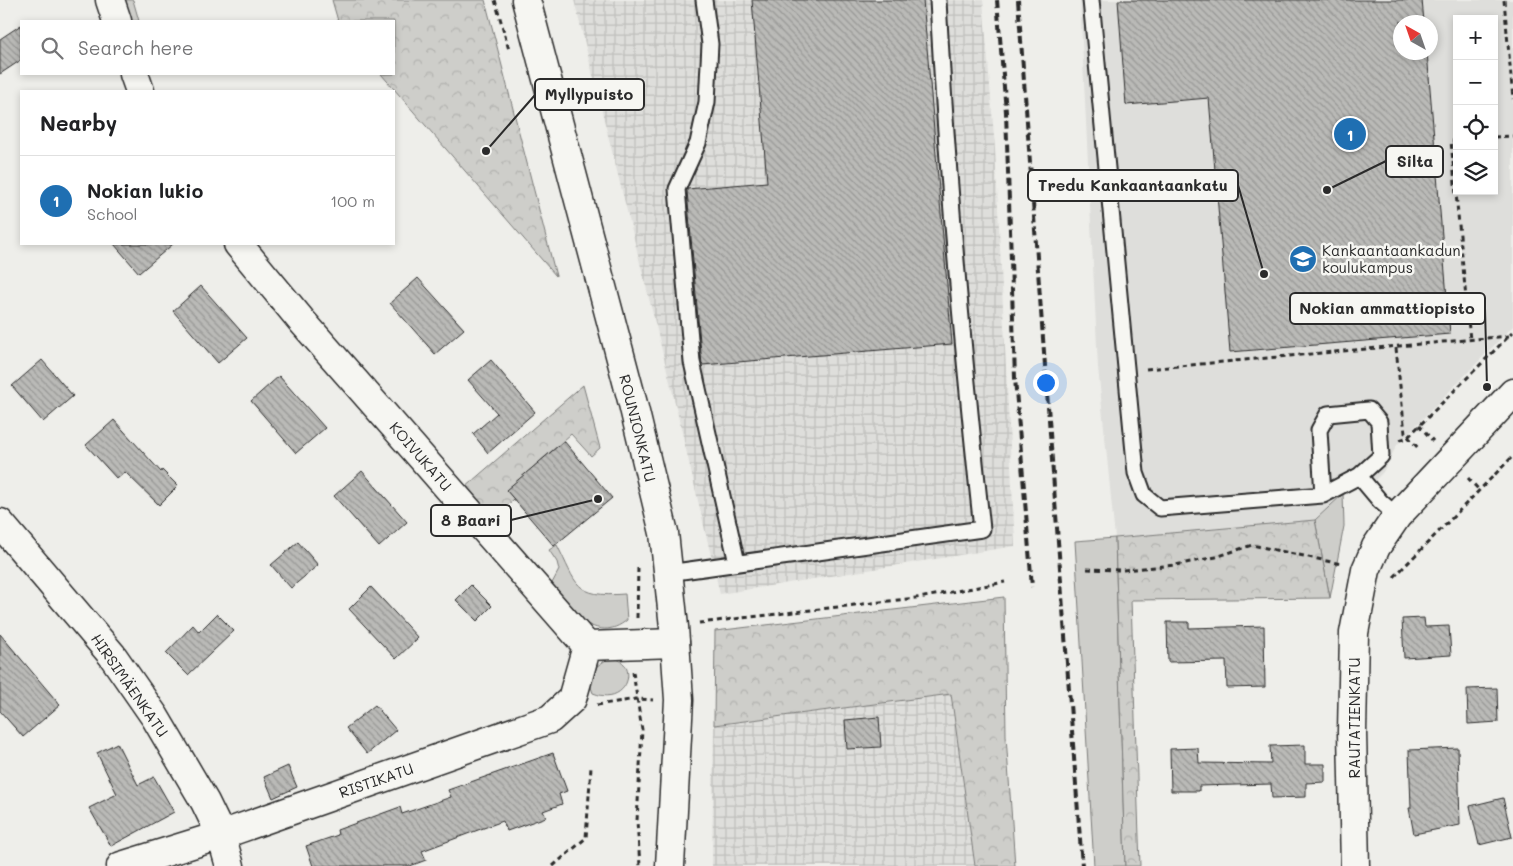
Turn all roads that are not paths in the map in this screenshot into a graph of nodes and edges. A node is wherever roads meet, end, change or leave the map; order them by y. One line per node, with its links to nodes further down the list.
1 (110, 0): 6 (street)
2 (526, 0): 16 (street, ROUNIONKATU)
3 (704, 0): 15 (lane)
4 (938, 0): 15 (lane)
5 (1091, 0): 12 (lane)
6 (117, 20)
7 (134, 75): 8 (street)
8 (140, 90)
9 (239, 245): 18 (street, KOIVUKATU)
10 (1513, 393): 13 (street, RAUTATIENKATU)
11 (1359, 476): 12 (lane); 12 (lane); 13 (lane)
12 (1323, 495)
13 (1397, 516): 23 (street, RAUTATIENKATU)
14 (0, 523): 19 (street, HIRSIMÄENKATU)
15 (737, 562): 16 (lane)
16 (668, 573): 17 (street, ROUNIONKATU)
17 (674, 635): 18 (street); 22 (street, ROUNIONKATU)
18 (587, 646): 19 (street, RISTIKATU)
19 (221, 835): 20 (street, RISTIKATU); 21 (street, HIRSIMÄENKATU)
20 (121, 866)
21 (230, 866)
22 (670, 866)
23 (1355, 866)

